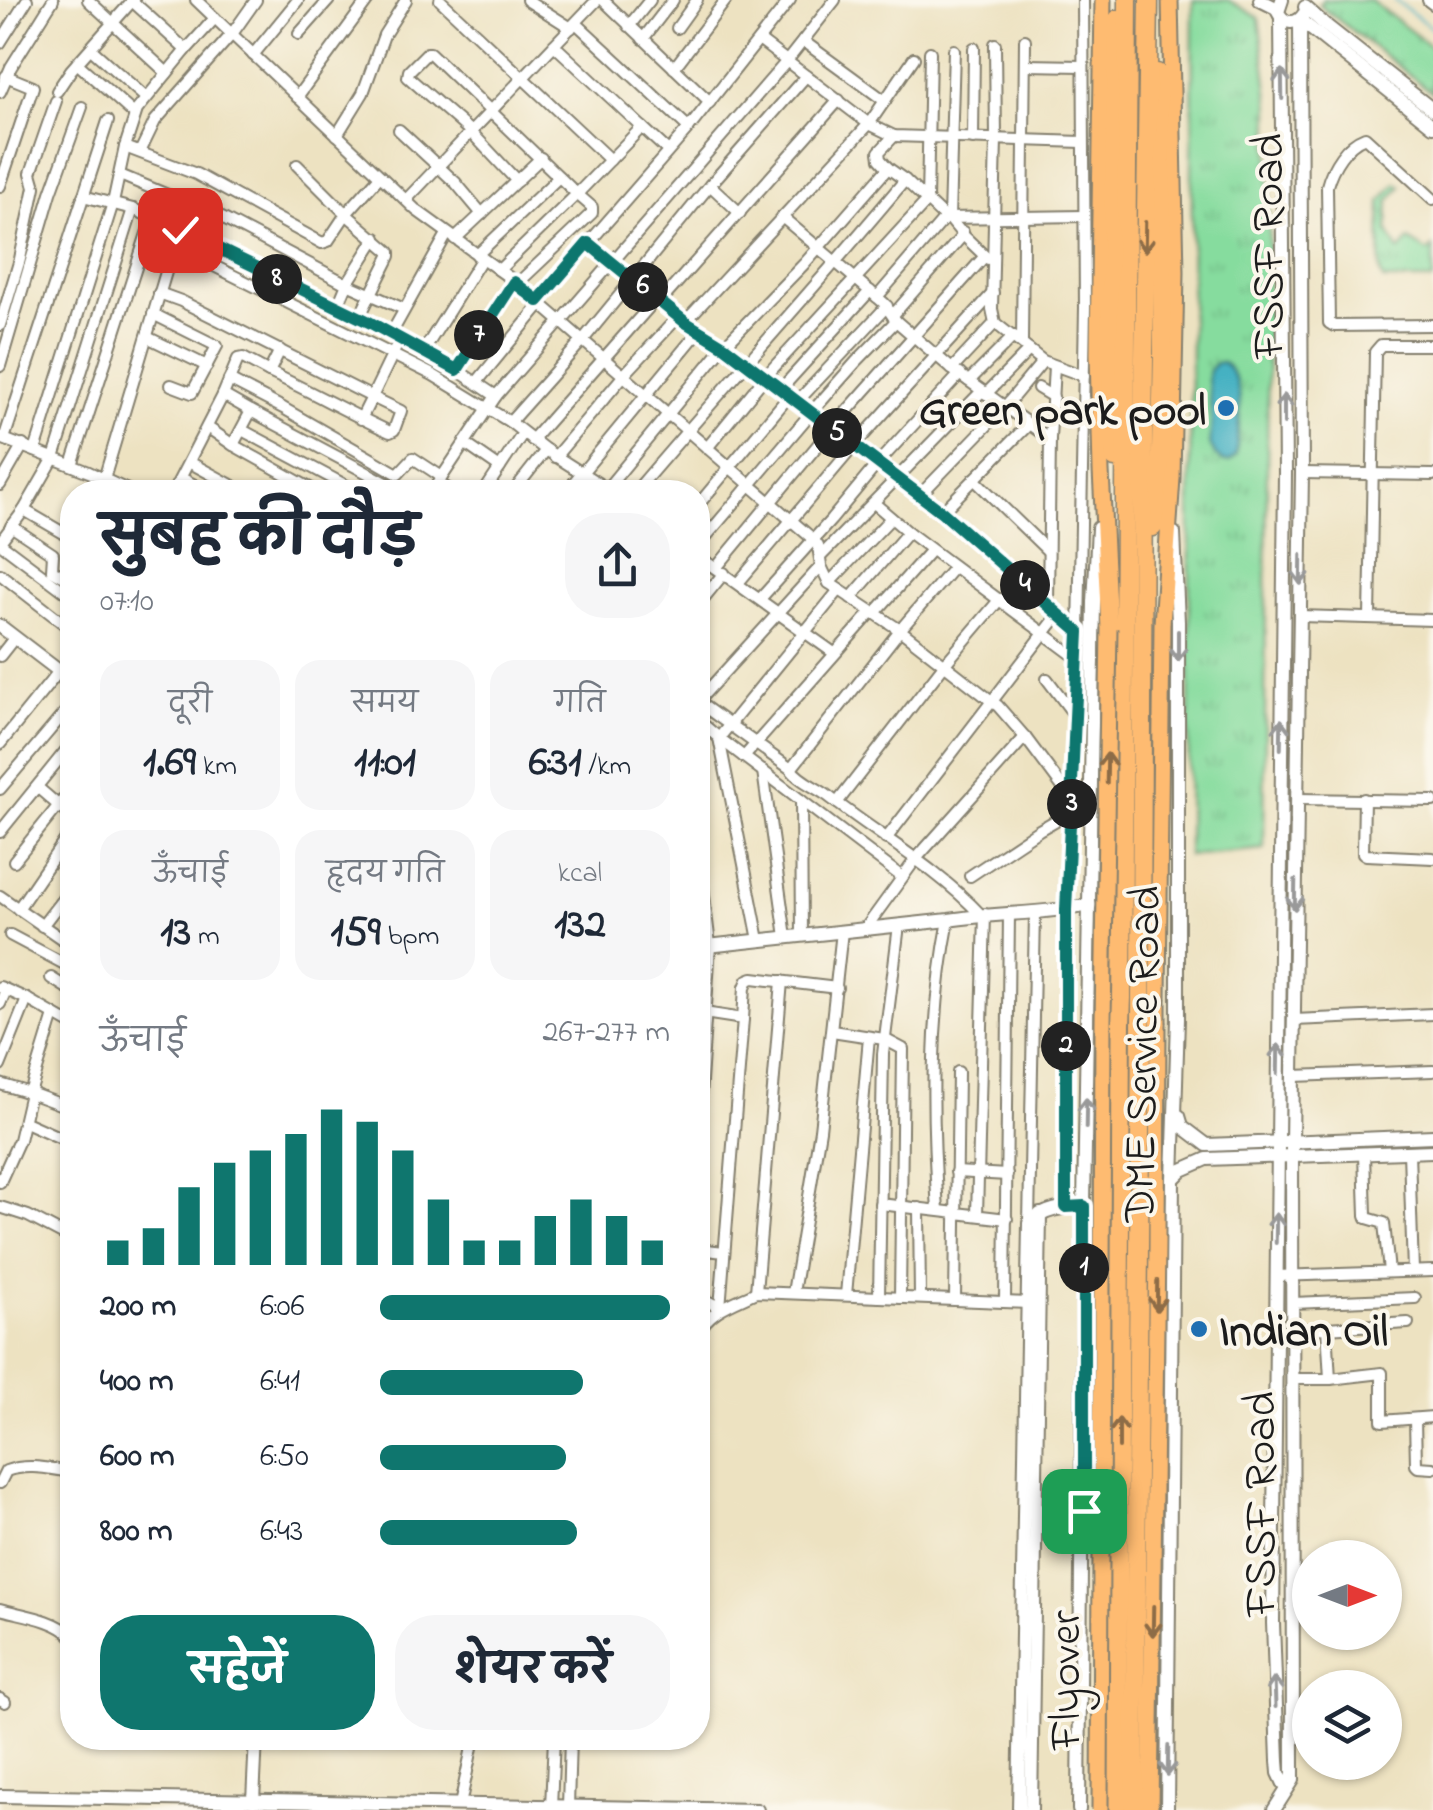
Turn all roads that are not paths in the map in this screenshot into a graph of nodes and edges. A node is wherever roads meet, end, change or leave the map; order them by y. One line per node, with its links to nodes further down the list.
1 (27, 0): 41 (street)
2 (52, 0): 57 (street)
3 (88, 0): 31 (street)
4 (132, 0): 31 (street); 46 (street)
5 (196, 0): 30 (street)
6 (256, 0): 35 (street)
7 (298, 0): 49 (street)
8 (329, 0): 36 (street)
9 (368, 0): 61 (street)
10 (406, 0): 77 (street)
11 (440, 0): 59 (street)
12 (527, 0): 32 (street)
13 (600, 0): 32 (street); 33 (street)
14 (650, 0): 33 (street)
15 (673, 0): 37 (street)
16 (696, 0): 34 (street)
17 (726, 0): 55 (street)
18 (773, 0): 27 (street)
19 (835, 0): 40 (street)
20 (1083, 0): 54 (street)
21 (1103, 0): 127 (highway, Flyover)
22 (1118, 0): 127 (highway)
23 (1128, 0): 256 (highway)
24 (1150, 0): 124 (highway); 278 (highway, one-way to 278)
25 (1170, 0): 124 (highway)
26 (1260, 0): 28 (street)
27 (786, 5): 38 (street)
28 (1280, 9): 29 (street); 375 (street, FSSF Road, one-way to 28)
29 (1302, 9): 68 (street); 72 (street); 215 (street, FSSF Road)
30 (215, 18): 35 (street); 46 (street)
31 (114, 23): 45 (street); 56 (street)
32 (573, 25): 43 (street); 74 (street)
33 (629, 26): 37 (street)
34 (676, 28)
35 (232, 34): 49 (street); 87 (street)
36 (299, 34)
37 (643, 38): 55 (street)
38 (758, 40): 51 (street); 65 (street)
39 (1025, 40): 53 (street)
40 (803, 41): 51 (street); 64 (street)
41 (0, 42)
42 (995, 44): 82 (street)
43 (554, 45): 59 (street); 73 (street)
44 (974, 48): 80 (street)
45 (92, 49): 52 (street); 62 (street)
46 (186, 50): 56 (street)
47 (954, 50): 81 (street)
48 (930, 52): 79 (street)
49 (253, 55): 61 (street)
50 (914, 58): 64 (street)
51 (787, 61): 58 (street); 125 (street)
52 (77, 63): 69 (street); 141 (street)
53 (1025, 66): 54 (street); 83 (street)
54 (1083, 66): 84 (street)
55 (674, 68): 65 (street)
56 (167, 73): 62 (street)
57 (6, 76): 60 (street); 99 (street)
58 (806, 76): 63 (street); 98 (street)
59 (524, 77): 67 (street); 89 (street)
60 (0, 92)
61 (297, 97): 77 (street)
62 (146, 98): 69 (street)
63 (838, 100): 71 (street); 109 (street)
64 (885, 100): 71 (street)
65 (710, 102): 74 (street)
66 (82, 107): 165 (street)
67 (492, 110): 76 (street); 76 (street); 88 (street)
68 (1433, 110)
69 (136, 115): 85 (street)
70 (108, 121): 101 (street)
71 (869, 124): 78 (street); 110 (street)
72 (1433, 126)
73 (642, 127): 86 (street); 89 (street)
74 (689, 128): 86 (street)
75 (399, 130): 91 (street)
76 (471, 132): 91 (street); 97 (street)
77 (337, 135): 94 (street)
78 (894, 136): 79 (street); 92 (street)
79 (927, 138): 81 (street); 104 (street)
80 (973, 138): 81 (street); 82 (street)
81 (952, 139): 116 (street)
82 (996, 139): 83 (street); 112 (street)
83 (1024, 140): 84 (street); 113 (street)
84 (1083, 142): 114 (street)
85 (126, 147): 87 (street); 93 (street)
86 (668, 151): 120 (street)
87 (140, 152): 107 (street)
88 (541, 158): 95 (street); 97 (street)
89 (610, 160): 100 (street)
90 (297, 166): 107 (street)
91 (438, 166): 103 (street); 108 (street)
92 (888, 168): 96 (street); 121 (street)
93 (120, 174): 105 (street); 132 (street)
94 (380, 176): 103 (street); 107 (street)
95 (559, 177): 100 (street); 122 (street)
96 (905, 180): 104 (street); 126 (street)
97 (517, 181): 108 (street)
98 (710, 184): 109 (street); 130 (street)
99 (0, 186)
100 (577, 194): 128 (street); 131 (street)
101 (83, 196): 105 (street); 198 (street)
102 (1433, 199): 148 (street)
103 (406, 200): 118 (street)
104 (926, 201): 116 (street); 129 (street)
105 (113, 204): 106 (street); 205 (street)
106 (132, 209): 115 (street); 207 (street)
107 (346, 214): 119 (street)
108 (482, 214): 118 (street)
109 (740, 214): 137 (street)
110 (782, 216): 121 (street); 145 (street)
111 (964, 216): 112 (street); 116 (street); 117 (street)
112 (995, 216): 113 (street); 123 (street)
113 (1022, 216): 114 (street); 155 (street)
114 (1084, 216): 172 (street)
115 (152, 218): 139 (street); 210 (street)
116 (947, 218): 117 (street); 136 (street)
117 (963, 235): 123 (street); 143 (street)
118 (451, 237): 122 (street); 140 (street)
119 (376, 238): 132 (street); 135 (street)
120 (588, 243): 125 (street); 138 (street)
121 (818, 247): 126 (street); 157 (street)
122 (479, 257): 128 (street); 159 (street)
123 (988, 260): 134 (street); 153 (street)
124 (1169, 260): 220 (highway); 278 (highway)
125 (610, 262): 130 (street); 146 (street)
126 (836, 263): 129 (street); 164 (street)
127 (1106, 264): 213 (highway, Flyover); 256 (highway)
128 (500, 270): 131 (street)
129 (855, 278): 136 (street); 173 (street)
130 (632, 279): 137 (street); 154 (street)
131 (516, 283): 138 (street); 168 (street)
132 (348, 284): 135 (street); 139 (street)
133 (160, 293): 142 (street); 158 (street); 161 (street)
134 (993, 293): 147 (street); 160 (street)
135 (371, 294): 140 (street); 144 (street)
136 (873, 294): 143 (street); 183 (street)
137 (659, 300): 145 (street); 162 (street)
138 (540, 303): 146 (street); 175 (street)
139 (337, 308): 144 (street)
140 (404, 308): 151 (street)
141 (2, 309): 149 (street)
142 (153, 314): 152 (street); 166 (street)
143 (892, 314): 153 (street); 183 (street); 189 (street)
144 (358, 318): 151 (street)
145 (682, 319): 150 (street); 171 (street)
146 (561, 321): 154 (street); 182 (street)
147 (995, 323): 155 (street); 170 (street)
148 (1433, 325)
149 (0, 326)
150 (699, 331): 157 (street); 179 (street)
151 (396, 336): 159 (street); 161 (street)
152 (147, 337): 166 (street); 221 (street)
153 (914, 337): 160 (street); 194 (street)
154 (584, 340): 162 (street); 191 (street)
155 (1021, 343): 163 (street); 170 (street); 178 (street)
156 (1433, 345): 216 (street)
157 (724, 346): 164 (street); 188 (street)
158 (280, 350): 169 (street); 181 (street)
159 (423, 352): 168 (street)
160 (936, 355): 170 (street); 203 (street)
161 (392, 356): 181 (street); 185 (street)
162 (603, 357): 171 (street); 197 (street)
163 (1043, 360): 167 (street); 186 (street)
164 (745, 363): 173 (street); 196 (street)
165 (0, 366)
166 (207, 366): 176 (street)
167 (1054, 366): 172 (street); 184 (street)
168 (457, 370): 175 (street)
169 (270, 372): 174 (street); 190 (street)
170 (960, 375): 178 (street); 209 (street)
171 (624, 376): 179 (street); 206 (street)
172 (1084, 376): 283 (street)
173 (764, 378): 183 (street); 204 (street)
174 (229, 380): 180 (street); 228 (street)
175 (477, 382): 182 (street)
176 (170, 385)
177 (1038, 388): 184 (street)
178 (984, 392): 186 (street); 218 (street)
179 (645, 394): 188 (street); 214 (street)
180 (222, 395): 187 (street); 193 (street)
181 (372, 396): 190 (street); 190 (street)
182 (496, 396): 185 (street)
183 (789, 396): 189 (street); 211 (street)
184 (1052, 397): 199 (street)
185 (487, 407): 191 (street); 200 (street)
186 (1004, 408): 192 (street); 239 (street)
187 (251, 411): 195 (street); 227 (street)
188 (667, 414): 196 (street); 234 (street)
189 (810, 414): 194 (street); 237 (street)
190 (362, 418)
191 (510, 422): 197 (street)
192 (1028, 425): 199 (street); 222 (street)
193 (207, 427): 201 (street); 208 (street)
194 (831, 429): 203 (street); 240 (street)
195 (242, 430): 201 (street); 226 (street)
196 (687, 431): 204 (street); 235 (street)
197 (528, 436): 206 (street); 212 (street)
198 (2, 438): 202 (street)
199 (1050, 439): 255 (street)
200 (464, 444): 212 (street); 229 (street)
201 (234, 445): 225 (street)
202 (23, 446): 205 (street); 236 (street)
203 (854, 446): 209 (street); 245 (street)
204 (707, 448): 211 (street)
205 (36, 451): 207 (street)
206 (551, 454): 214 (street); 231 (street)
207 (54, 458): 210 (street); 242 (street)
208 (189, 462): 219 (street); 224 (street)
209 (878, 462): 218 (street); 252 (street)
210 (72, 466): 221 (street)
211 (729, 467): 237 (street); 238 (street)
212 (500, 468): 230 (street)
213 (1101, 471): 325 (street, DME Service Road); 455 (highway, Flyover, one-way to 213, bridge)
214 (581, 472): 232 (street); 233 (street)
215 (1302, 473): 216 (street); 274 (street, FSSF Road, one-way to 274)
216 (1373, 474): 217 (street); 275 (street)
217 (1433, 474)
218 (898, 477): 239 (street); 241 (street)
219 (181, 478): 223 (street)
220 (1172, 478): 349 (highway); 353 (street, DME Service Road, one-way to 353)
221 (104, 479)
222 (974, 479): 243 (street); 255 (street)
223 (185, 480)
224 (222, 480)
225 (296, 480)
226 (336, 480)
227 (379, 480)
228 (433, 480)
229 (440, 480)
230 (492, 480)
231 (525, 480)
232 (575, 480)
233 (592, 480)
234 (615, 480)
235 (645, 480)
236 (0, 485)
237 (750, 486): 240 (street); 246 (street)
238 (710, 490)
239 (920, 495): 243 (street)
240 (770, 503): 245 (street); 251 (street)
241 (874, 503): 244 (street); 257 (street)
242 (24, 510): 247 (street); 248 (street)
243 (942, 512): 270 (street)
244 (891, 518): 250 (street); 265 (street)
245 (792, 520): 252 (street); 263 (street)
246 (716, 524): 249 (street); 251 (street)
247 (11, 526): 253 (street); 262 (street)
248 (60, 531)
249 (710, 531)
250 (908, 532): 254 (street); 267 (street)
251 (738, 540): 260 (street)
252 (814, 540): 257 (street); 268 (street)
253 (0, 542): 266 (street)
254 (931, 550): 259 (street); 272 (street)
255 (1048, 551): 270 (street)
256 (1124, 558): 349 (highway)
257 (820, 561): 265 (street); 271 (street)
258 (710, 564): 260 (street)
259 (954, 567): 269 (street); 280 (street)
260 (720, 571): 263 (street); 264 (street)
261 (0, 574): 277 (street)
262 (60, 575)
263 (738, 582): 268 (street)
264 (710, 586)
265 (834, 586): 267 (street); 281 (street)
266 (60, 588)
267 (851, 598): 272 (street)
268 (760, 599): 271 (street)
269 (1000, 599): 282 (street); 288 (street)
270 (1048, 605): 273 (street)
271 (778, 612): 281 (street); 292 (street)
272 (874, 613): 280 (street); 285 (street)
273 (1058, 614): 282 (street); 283 (street)
274 (1300, 616): 275 (street); 309 (street, FSSF Road)
275 (1370, 618): 276 (street)
276 (1433, 620)
277 (60, 621)
278 (1142, 622): 349 (highway)
279 (0, 626): 284 (street)
280 (900, 630): 288 (street); 305 (street)
281 (805, 632): 285 (street); 297 (street)
282 (1044, 632): 287 (street); 293 (street)
283 (1079, 632): 287 (street)
284 (15, 637): 286 (street); 289 (street)
285 (834, 654): 301 (street)
286 (0, 656)
287 (1078, 658): 295 (street)
288 (944, 665): 293 (street); 313 (street)
289 (60, 667)
290 (60, 680): 302 (street)
291 (1047, 680): 295 (street)
292 (710, 688)
293 (990, 700): 299 (street); 317 (street)
294 (710, 710): 297 (street)
295 (1074, 716): 315 (street)
296 (60, 718): 308 (street)
297 (730, 725): 300 (street); 301 (street)
298 (710, 730): 300 (street)
299 (1025, 737): 315 (street); 321 (street)
300 (719, 738): 303 (street); 341 (street)
301 (756, 743): 303 (street); 305 (street)
302 (0, 744)
303 (744, 756): 306 (street)
304 (60, 758): 307 (street)
305 (791, 769): 313 (street)
306 (763, 771): 311 (street); 339 (street)
307 (37, 787): 314 (street); 316 (street)
308 (0, 788)
309 (1297, 799): 310 (street); 359 (street, FSSF Road, one-way to 359)
310 (1364, 799): 312 (street); 319 (street)
311 (801, 800): 323 (street); 338 (street)
312 (1433, 801)
313 (837, 803): 317 (street)
314 (59, 805): 320 (street)
315 (1072, 806): 322 (street); 328 (street)
316 (0, 832)
317 (886, 840): 321 (street)
318 (60, 848): 327 (street)
319 (1433, 858)
320 (14, 860)
321 (915, 860): 323 (street); 331 (street)
322 (970, 876)
323 (902, 877): 335 (street)
324 (0, 896): 327 (street)
325 (1090, 905): 328 (street); 351 (street, DME Service Road)
326 (60, 906): 333 (street)
327 (18, 909): 333 (street)
328 (1066, 910): 330 (street); 389 (street)
329 (1009, 913): 330 (street); 331 (street); 382 (street)
330 (1035, 913): 395 (street)
331 (983, 915): 332 (street); 381 (street)
332 (948, 920): 334 (street); 391 (street)
333 (42, 926): 340 (street)
334 (899, 926): 335 (street); 362 (street)
335 (866, 929): 336 (street)
336 (842, 932): 338 (street); 348 (street)
337 (10, 935): 343 (street)
338 (802, 936): 339 (street)
339 (786, 937): 341 (street)
340 (60, 938)
341 (758, 940): 342 (street)
342 (710, 945)
343 (60, 962)
344 (51, 978): 346 (street)
345 (782, 981): 348 (street); 358 (street); 404 (street)
346 (60, 984)
347 (3, 988): 350 (street); 352 (street)
348 (837, 988): 360 (street)
349 (1140, 998): 456 (highway, one-way to 349, bridge); 457 (highway, bridge); 458 (highway, one-way to 458, bridge)
350 (28, 999): 356 (street); 363 (street)
351 (1089, 1002): 353 (street); 387 (street, DME Service Road, one-way to 351)
352 (0, 1004)
353 (1178, 1004): 370 (street, DME Service Road)
354 (710, 1014): 358 (street)
355 (1433, 1014): 359 (street)
356 (54, 1015): 357 (street); 368 (street)
357 (60, 1018)
358 (743, 1019): 398 (street)
359 (1294, 1020): 366 (street, FSSF Road)
360 (832, 1031): 361 (street); 405 (street)
361 (869, 1037): 362 (street); 406 (street)
362 (884, 1039): 385 (street); 386 (street)
363 (0, 1066)
364 (1433, 1071): 366 (street)
365 (958, 1072): 380 (street)
366 (1293, 1076): 374 (street, FSSF Road)
367 (0, 1084): 368 (street)
368 (30, 1093): 369 (street); 371 (street)
369 (60, 1105)
370 (1177, 1110): 375 (street); 383 (street, DME Service Road)
371 (25, 1122): 373 (street); 384 (street)
372 (1433, 1136): 374 (street); 377 (street)
373 (60, 1137)
374 (1292, 1142): 375 (street); 379 (street, FSSF Road)
375 (1277, 1150): 379 (street); 383 (street); 402 (street, FSSF Road, one-way to 375)
376 (1409, 1152): 377 (street); 378 (street); 401 (street)
377 (1433, 1152)
378 (1364, 1154): 379 (street); 400 (street)
379 (1292, 1157): 403 (street, FSSF Road)
380 (956, 1172): 381 (street); 392 (street)
381 (978, 1173): 382 (street); 393 (street)
382 (1007, 1174): 394 (street)
383 (1173, 1179): 459 (street, DME Service Road, one-way to 459)
384 (0, 1182)
385 (880, 1204): 386 (street); 407 (street)
386 (902, 1206): 390 (street); 408 (street)
387 (1084, 1206): 389 (street); 451 (street, DME Service Road)
388 (0, 1207): 396 (street)
389 (1066, 1207): 395 (street)
390 (919, 1208): 391 (street); 409 (street)
391 (938, 1210): 392 (street)
392 (956, 1212): 393 (street); 411 (street)
393 (977, 1215): 394 (street)
394 (1007, 1219): 412 (street)
395 (1035, 1219): 413 (street); 421 (street)
396 (60, 1232)
397 (710, 1250): 398 (street)
398 (724, 1252): 416 (street)
399 (1433, 1271): 401 (street)
400 (1388, 1272): 401 (street); 403 (street)
401 (1412, 1272)
402 (1276, 1276): 403 (street); 426 (street, FSSF Road)
403 (1294, 1277): 415 (street, FSSF Road)
404 (756, 1292): 405 (street); 416 (street)
405 (793, 1294): 406 (street)
406 (846, 1296): 407 (street)
407 (879, 1297): 408 (street)
408 (900, 1298): 409 (street)
409 (920, 1298): 411 (street)
410 (1415, 1298): 415 (street)
411 (955, 1300): 412 (street)
412 (1005, 1302): 413 (street)
413 (1028, 1302): 421 (street)
414 (710, 1303): 416 (street)
415 (1293, 1303): 420 (street, FSSF Road)
416 (720, 1308): 417 (street)
417 (710, 1316)
418 (1408, 1323): 419 (street)
419 (1327, 1326): 420 (street); 423 (street)
420 (1293, 1330): 422 (street, FSSF Road)
421 (1033, 1344): 438 (street)
422 (1292, 1379): 423 (street); 427 (street, FSSF Road)
423 (1330, 1379): 425 (street)
424 (1433, 1417): 425 (street)
425 (1415, 1419): 428 (street)
426 (1274, 1433): 427 (street); 433 (street, FSSF Road)
427 (1292, 1439): 432 (street, FSSF Road)
428 (1433, 1468)
429 (60, 1470): 430 (street)
430 (3, 1471): 431 (street)
431 (0, 1484)
432 (1292, 1540)
433 (1273, 1606): 434 (street); 443 (street, FSSF Road, one-way to 433)
434 (1292, 1608)
435 (0, 1609): 436 (street)
436 (60, 1627)
437 (1292, 1650): 443 (street, FSSF Road)
438 (1027, 1679): 453 (street); 454 (street)
439 (255, 1750): 445 (street)
440 (471, 1750): 448 (street)
441 (553, 1750): 449 (street)
442 (570, 1750): 450 (street)
443 (1286, 1788): 460 (street, FSSF Road)
444 (0, 1796): 446 (street)
445 (253, 1802): 447 (street); 448 (street)
446 (20, 1803): 447 (street)
447 (37, 1804)
448 (460, 1805): 449 (street)
449 (551, 1808): 450 (street)
450 (568, 1809): 452 (street)
451 (1078, 1809)
452 (758, 1810)
453 (1020, 1810)
454 (1030, 1810)
455 (1100, 1810)
456 (1116, 1810)
457 (1134, 1810)
458 (1150, 1810)
459 (1168, 1810)
460 (1274, 1810)

